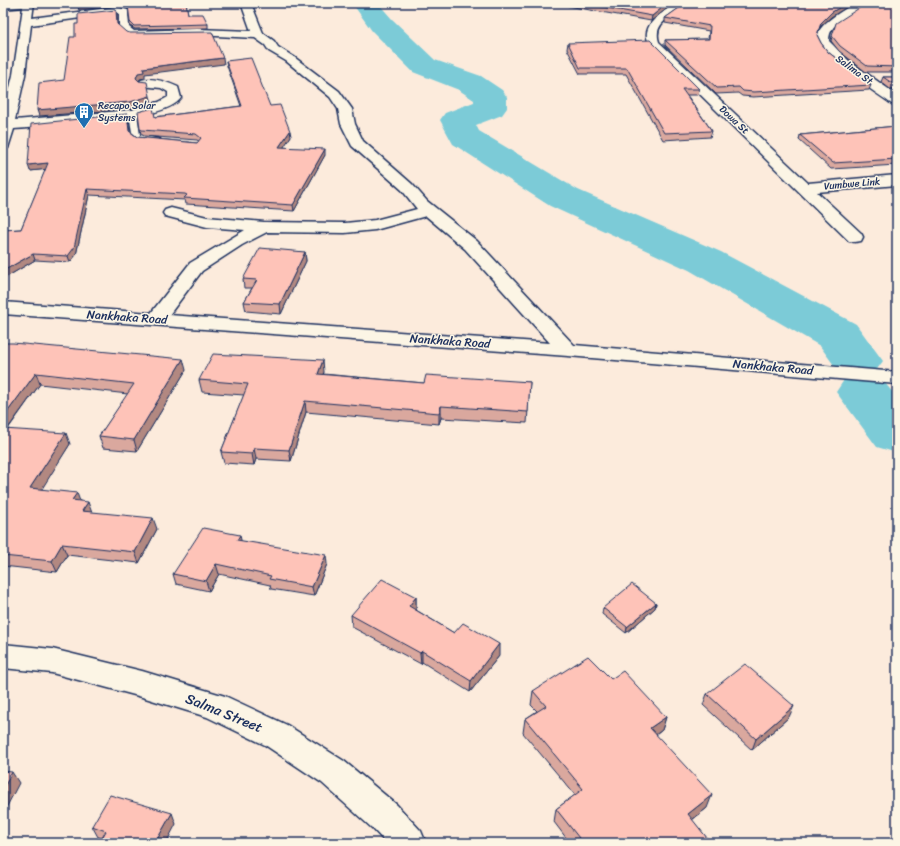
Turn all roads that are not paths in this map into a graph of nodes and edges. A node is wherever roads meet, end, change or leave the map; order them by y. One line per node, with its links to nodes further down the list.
1 (28, 3): 5 (street); 6 (street)
2 (246, 3): 7 (street)
3 (683, 3): 17 (street, Dowa St)
4 (864, 3): 8 (street, Salima St)
5 (3, 6)
6 (27, 22): 7 (street); 13 (street)
7 (258, 35): 18 (street)
8 (864, 77): 9 (street); 11 (street, Salima St)
9 (884, 77)
10 (145, 83): 12 (street)
11 (897, 101)
12 (132, 114): 13 (street); 14 (lane)
13 (9, 126): 15 (street)
14 (166, 142)
15 (3, 145)
16 (897, 180): 17 (street, Vumbwe Link)
17 (807, 188): 21 (street, Dowa St)
18 (428, 210): 20 (street); 24 (street)
19 (172, 212): 20 (street)
20 (264, 228): 23 (street)
21 (855, 237)
22 (3, 308): 23 (street, Nankhaka Road)
23 (156, 319): 24 (street, Nankhaka Road)
24 (568, 350): 25 (street, Nankhaka Road)
25 (897, 378)
26 (3, 656): 27 (street, Salma Street)
27 (409, 843)

